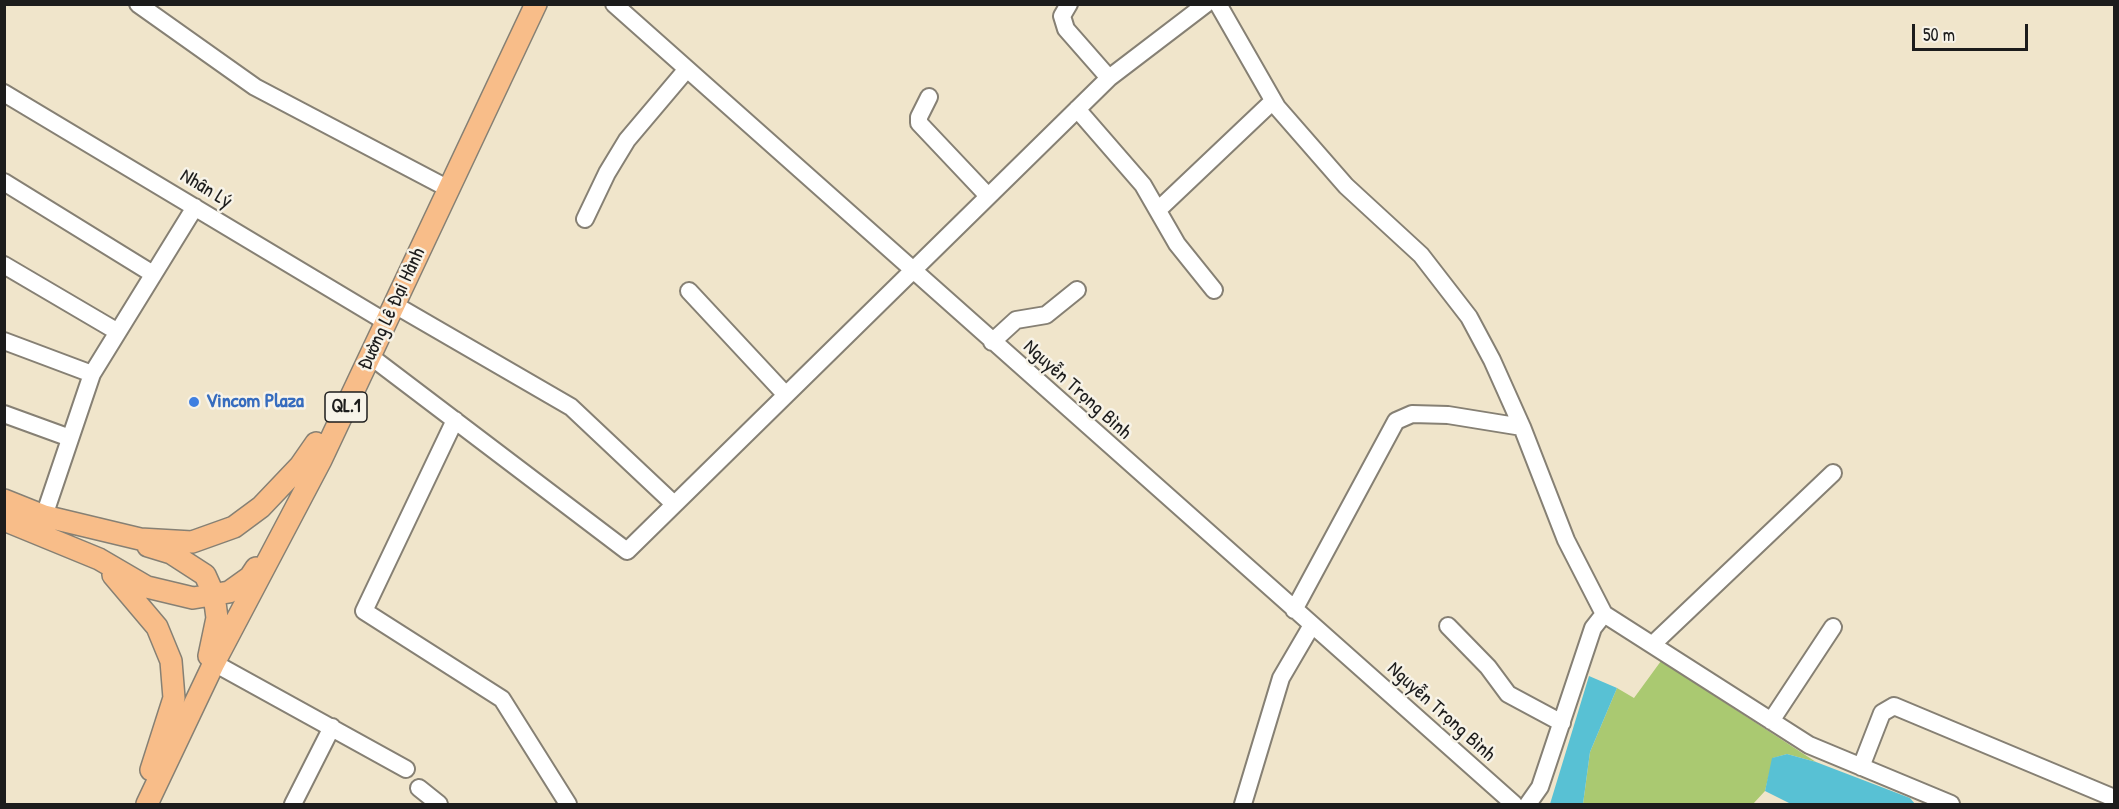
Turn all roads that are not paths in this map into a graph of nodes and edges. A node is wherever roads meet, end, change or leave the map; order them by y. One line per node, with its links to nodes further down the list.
1 (138, 4): 14 (street)
2 (536, 4): 14 (main road, Đường Lê Đại Hành / QL.1)
3 (615, 4): 7 (street, Nguyễn Trọng Bình)
4 (1069, 4): 8 (street)
5 (1206, 4): 8 (street)
6 (1218, 4): 11 (street)
7 (687, 69): 18 (street); 20 (street, Nguyễn Trọng Bình)
8 (1109, 78): 12 (street)
9 (6, 97): 16 (street, Nhân Lý)
10 (929, 97): 15 (street)
11 (1273, 101): 17 (street); 35 (street)
12 (1077, 109): 15 (street); 17 (street)
13 (4, 182): 21 (street)
14 (449, 189): 25 (main road, Đường Lê Đại Hành / QL.1)
15 (988, 196): 20 (street)
16 (195, 207): 21 (street); 25 (street, Nhân Lý)
17 (1158, 210): 23 (street)
18 (585, 219)
19 (4, 265): 26 (street)
20 (911, 270): 28 (street, Nguyễn Trọng Bình); 32 (street)
21 (153, 274): 26 (street)
22 (1077, 290): 28 (street)
23 (1214, 290)
24 (689, 291): 32 (street)
25 (391, 314): 29 (main road, Đường Lê Đại Hành / QL.1); 39 (street, Nhân Lý)
26 (118, 332): 30 (street)
27 (4, 341): 30 (street)
28 (992, 342): 46 (street, Nguyễn Trọng Bình)
29 (370, 356): 31 (main road, Đường Lê Đại Hành / QL.1); 34 (street)
30 (92, 374): 36 (street)
31 (355, 388): 42 (main road); 43 (main road, Đường Lê Đại Hành / QL.1)
32 (785, 394): 39 (street)
33 (4, 414): 36 (street)
34 (455, 420): 39 (street); 65 (street)
35 (1522, 427): 46 (street); 47 (street)
36 (70, 438): 40 (street)
37 (1833, 473): 51 (street)
38 (4, 500): 40 (main road)
39 (674, 504)
40 (44, 516): 42 (main road)
41 (4, 520): 44 (main road)
42 (96, 529): 45 (main road)
43 (280, 534): 45 (main road); 52 (main road, Đường Lê Đại Hành / QL.1)
44 (99, 559): 45 (main road); 61 (main road)
45 (214, 595): 53 (main road)
46 (1294, 610): 48 (street, Nguyễn Trọng Bình)
47 (1604, 614): 51 (street); 55 (street)
48 (1312, 626): 66 (street); 67 (street, Nguyễn Trọng Bình)
49 (1448, 626): 55 (street)
50 (1833, 627): 54 (street)
51 (1653, 644): 54 (street)
52 (214, 663): 53 (main road, Đường Lê Đại Hành / QL.1); 56 (street)
53 (189, 716): 62 (main road, Đường Lê Đại Hành / QL.1)
54 (1771, 721): 57 (street)
55 (1562, 723): 68 (street)
56 (332, 727): 58 (street); 63 (street)
57 (1861, 767): 60 (street); 69 (street)
58 (406, 769)
59 (419, 788): 64 (street)
60 (2115, 798)
61 (139, 804)
62 (147, 804)
63 (293, 804)
64 (439, 804)
65 (568, 804)
66 (1243, 804)
67 (1514, 804)
68 (1528, 804)
69 (1951, 804)

